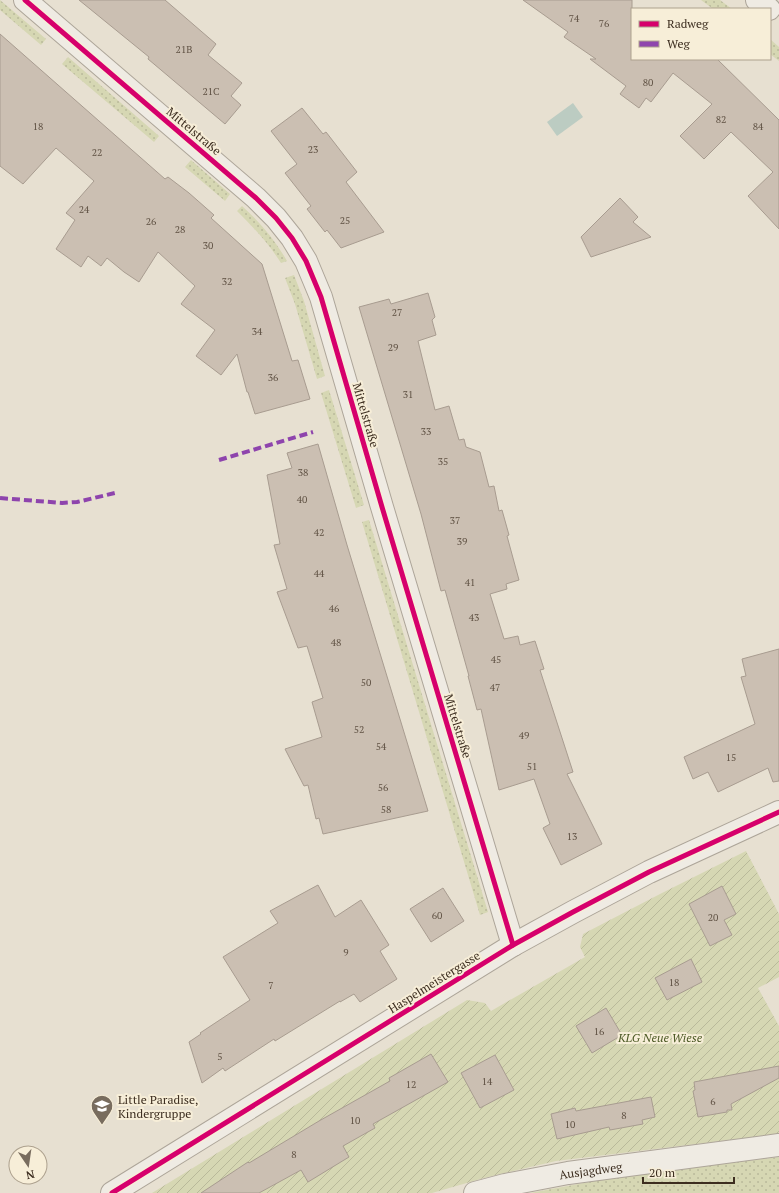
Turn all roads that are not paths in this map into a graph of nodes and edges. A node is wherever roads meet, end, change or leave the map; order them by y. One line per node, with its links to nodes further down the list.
1 (25, 0): 7 (street, Mittelstraße)
2 (757, 0): 3 (street)
3 (767, 8)
4 (771, 12): 5 (street)
5 (779, 18)
6 (779, 812): 7 (street, Haspelmeistergasse)
7 (513, 945): 10 (street, Haspelmeistergasse)
8 (779, 1145): 9 (street, Ausjagdweg)
9 (506, 1189): 11 (street, Ausjagdweg)
10 (112, 1193)
11 (475, 1193)

